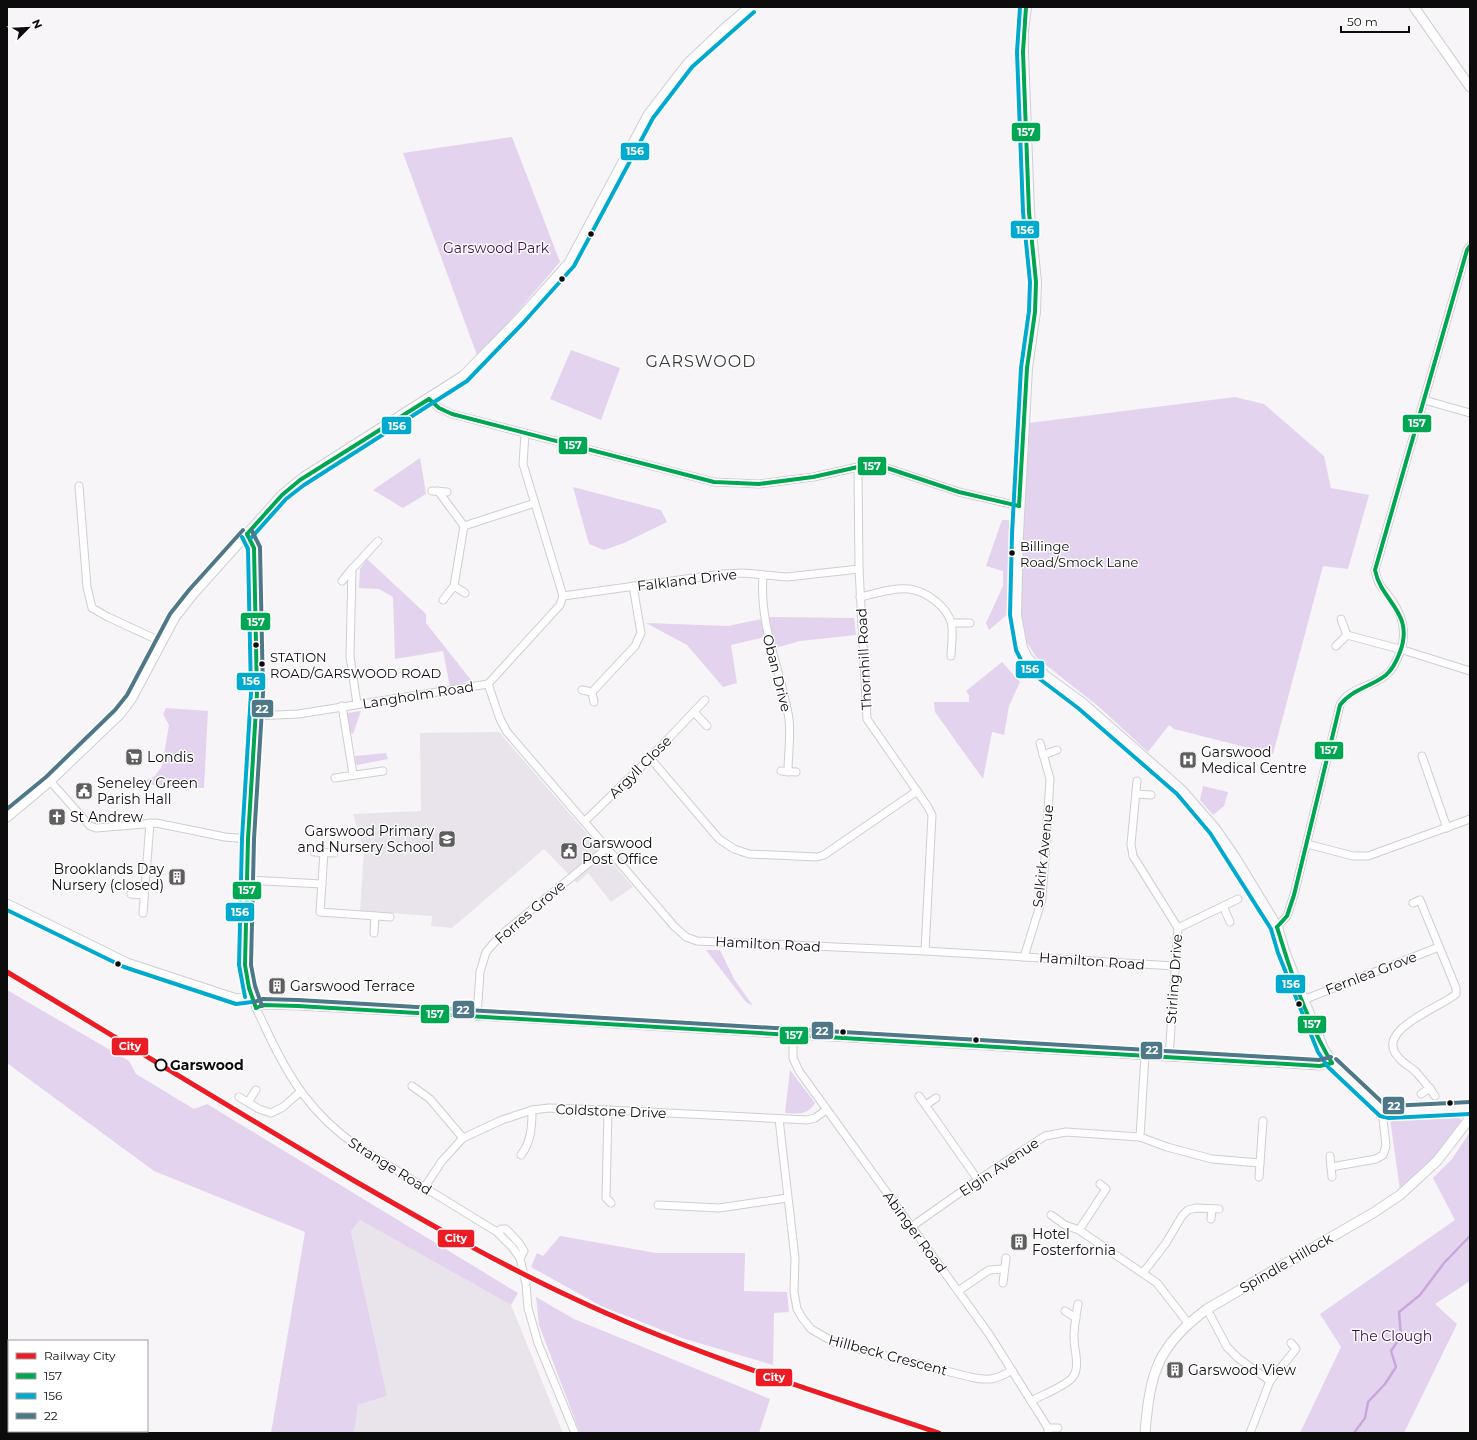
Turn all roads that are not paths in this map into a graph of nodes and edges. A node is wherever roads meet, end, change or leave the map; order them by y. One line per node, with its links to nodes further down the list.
1 (750, 7): 6 (street)
2 (1026, 7): 14 (main road)
3 (1414, 7): 4 (street)
4 (1470, 87)
5 (1470, 246): 7 (street)
6 (429, 399): 9 (street); 16 (street)
7 (1424, 400): 8 (street); 34 (street)
8 (1470, 413)
9 (525, 434): 10 (street); 13 (street)
10 (858, 467): 14 (street); 19 (street, Thornhill Road)
11 (79, 486): 32 (street)
12 (447, 492): 15 (street)
13 (535, 503): 15 (street); 25 (street)
14 (1019, 506): 84 (main road)
15 (464, 526): 22 (street)
16 (247, 534): 32 (street); 45 (street, Strange Road)
17 (378, 541): 18 (street)
18 (352, 569): 21 (street); 42 (street)
19 (858, 570): 20 (street, Falkland Drive); 26 (street, Thornhill Road)
20 (763, 575): 23 (street, Falkland Drive); 53 (street, Oban Drive)
21 (342, 581)
22 (454, 586): 24 (street); 27 (street)
23 (633, 586): 25 (street, Falkland Drive); 39 (street)
24 (465, 593)
25 (563, 596): 37 (street, Langholm Road)
26 (860, 597): 29 (street); 58 (street, Thornhill Road)
27 (443, 600)
28 (1341, 619): 31 (street)
29 (952, 623): 30 (street); 35 (street)
30 (970, 623)
31 (1347, 635): 33 (street); 34 (street)
32 (162, 642): 56 (street)
33 (1336, 646)
34 (1403, 650): 36 (street); 67 (street)
35 (951, 656)
36 (1470, 672)
37 (488, 684): 42 (street, Langholm Road); 63 (street, Hamilton Road)
38 (582, 690): 39 (street)
39 (592, 692): 41 (street)
40 (705, 700): 44 (street, Argyll Close)
41 (594, 702)
42 (357, 704): 43 (street, Langholm Road)
43 (342, 706): 45 (street, Langholm Road); 54 (street)
44 (694, 712): 46 (street); 51 (street, Argyll Close)
45 (256, 716): 66 (street, Strange Road)
46 (707, 726)
47 (1040, 743): 49 (street, Selkirk Avenue)
48 (1058, 750): 49 (street)
49 (1043, 755): 89 (street, Selkirk Avenue)
50 (1422, 756): 65 (street)
51 (650, 758): 58 (street); 63 (street, Argyll Close)
52 (383, 771): 54 (street)
53 (796, 772)
54 (353, 774): 55 (street)
55 (335, 778)
56 (50, 781): 61 (street); 64 (street)
57 (1137, 781): 59 (street, Stirling Drive)
58 (917, 790): 88 (street, Thornhill Road)
59 (1136, 794): 60 (street); 85 (street, Stirling Drive)
60 (1151, 795)
61 (7, 817)
62 (1470, 819): 65 (street)
63 (585, 821): 68 (street, Hamilton Road)
64 (150, 823): 66 (street); 75 (street)
65 (1447, 828): 67 (street)
66 (248, 839): 72 (street, Strange Road)
67 (1307, 844): 84 (street)
68 (607, 848): 88 (street, Hamilton Road); 94 (street, Forres Grove)
69 (314, 852): 70 (street)
70 (324, 852): 71 (street); 73 (street)
71 (334, 853)
72 (247, 880): 73 (street); 91 (street, Strange Road)
73 (322, 884): 81 (street)
74 (131, 894): 75 (street)
75 (144, 895): 80 (street)
76 (1238, 899): 79 (street)
77 (7, 903): 91 (street)
78 (1413, 903): 87 (street)
79 (1224, 906): 83 (street); 85 (street)
80 (143, 913)
81 (375, 916): 82 (street); 86 (street)
82 (390, 917)
83 (1230, 922)
84 (1277, 927): 92 (main road)
85 (1178, 928): 90 (street, Stirling Drive)
86 (374, 933)
87 (1439, 947): 92 (street, Fernlea Grove); 100 (street)
88 (925, 951): 89 (street, Hamilton Road)
89 (1024, 957): 90 (street, Hamilton Road)
90 (1175, 966): 97 (street, Stirling Drive)
91 (251, 996): 93 (street, Strange Road)
92 (1303, 1000): 98 (main road)
93 (256, 1008): 94 (street); 101 (street, Strange Road)
94 (477, 1016): 95 (street)
95 (793, 1035): 96 (street); 113 (street, Abinger Road)
96 (1145, 1055): 97 (street); 118 (street)
97 (1169, 1057): 98 (street)
98 (1332, 1062): 114 (main road)
99 (412, 1086): 119 (street)
100 (1430, 1088): 103 (street); 106 (street)
101 (298, 1089): 108 (street); 128 (street, Strange Road)
102 (256, 1090): 108 (street)
103 (1421, 1094)
104 (240, 1096): 108 (street)
105 (919, 1096): 109 (street)
106 (1436, 1096)
107 (936, 1098): 109 (street)
108 (248, 1102)
109 (926, 1106): 126 (street)
110 (1470, 1108): 114 (main road)
111 (532, 1110): 112 (street, Coldstone Drive); 119 (street, Coldstone Drive); 120 (street)
112 (608, 1110): 116 (street, Coldstone Drive); 131 (street)
113 (826, 1110): 116 (street, Coldstone Drive); 136 (street, Abinger Road)
114 (1382, 1110): 123 (street)
115 (1470, 1118): 144 (street, Spindle Hillock)
116 (779, 1119): 130 (street, Hillbeck Crescent)
117 (1263, 1121): 122 (street)
118 (1140, 1137): 122 (street, Elgin Avenue); 126 (street, Elgin Avenue)
119 (463, 1138): 128 (street, Coldstone Drive)
120 (526, 1152)
121 (1330, 1156): 123 (street)
122 (1260, 1163): 125 (street)
123 (1331, 1167): 124 (street)
124 (1332, 1177)
125 (1259, 1178)
126 (978, 1180): 136 (street, Elgin Avenue)
127 (1100, 1184): 137 (street)
128 (424, 1188): 154 (street, Strange Road)
129 (668, 1197): 133 (street)
130 (787, 1198): 133 (street); 149 (street, Hillbeck Crescent)
131 (606, 1201)
132 (658, 1205): 133 (street)
133 (667, 1206)
134 (1051, 1215): 137 (street)
135 (1211, 1219): 140 (street)
136 (911, 1227): 142 (street, Abinger Road)
137 (1079, 1230): 140 (street)
138 (1006, 1258): 139 (street)
139 (1004, 1269): 141 (street); 142 (street)
140 (1143, 1273): 147 (street)
141 (1002, 1283)
142 (958, 1291): 149 (street, Abinger Road)
143 (1078, 1304): 146 (street)
144 (1207, 1309): 147 (street, Spindle Hillock); 150 (street)
145 (1065, 1311): 146 (street)
146 (1076, 1318): 151 (street)
147 (1188, 1323): 155 (street, Spindle Hillock)
148 (1292, 1343): 150 (street)
149 (1012, 1370): 151 (street, Abinger Road)
150 (1270, 1381): 156 (street)
151 (1031, 1401): 153 (street, Abinger Road)
152 (1058, 1428): 153 (street, Abinger Road)
153 (1048, 1430)
154 (575, 1433)
155 (1145, 1433)
156 (1250, 1433)

